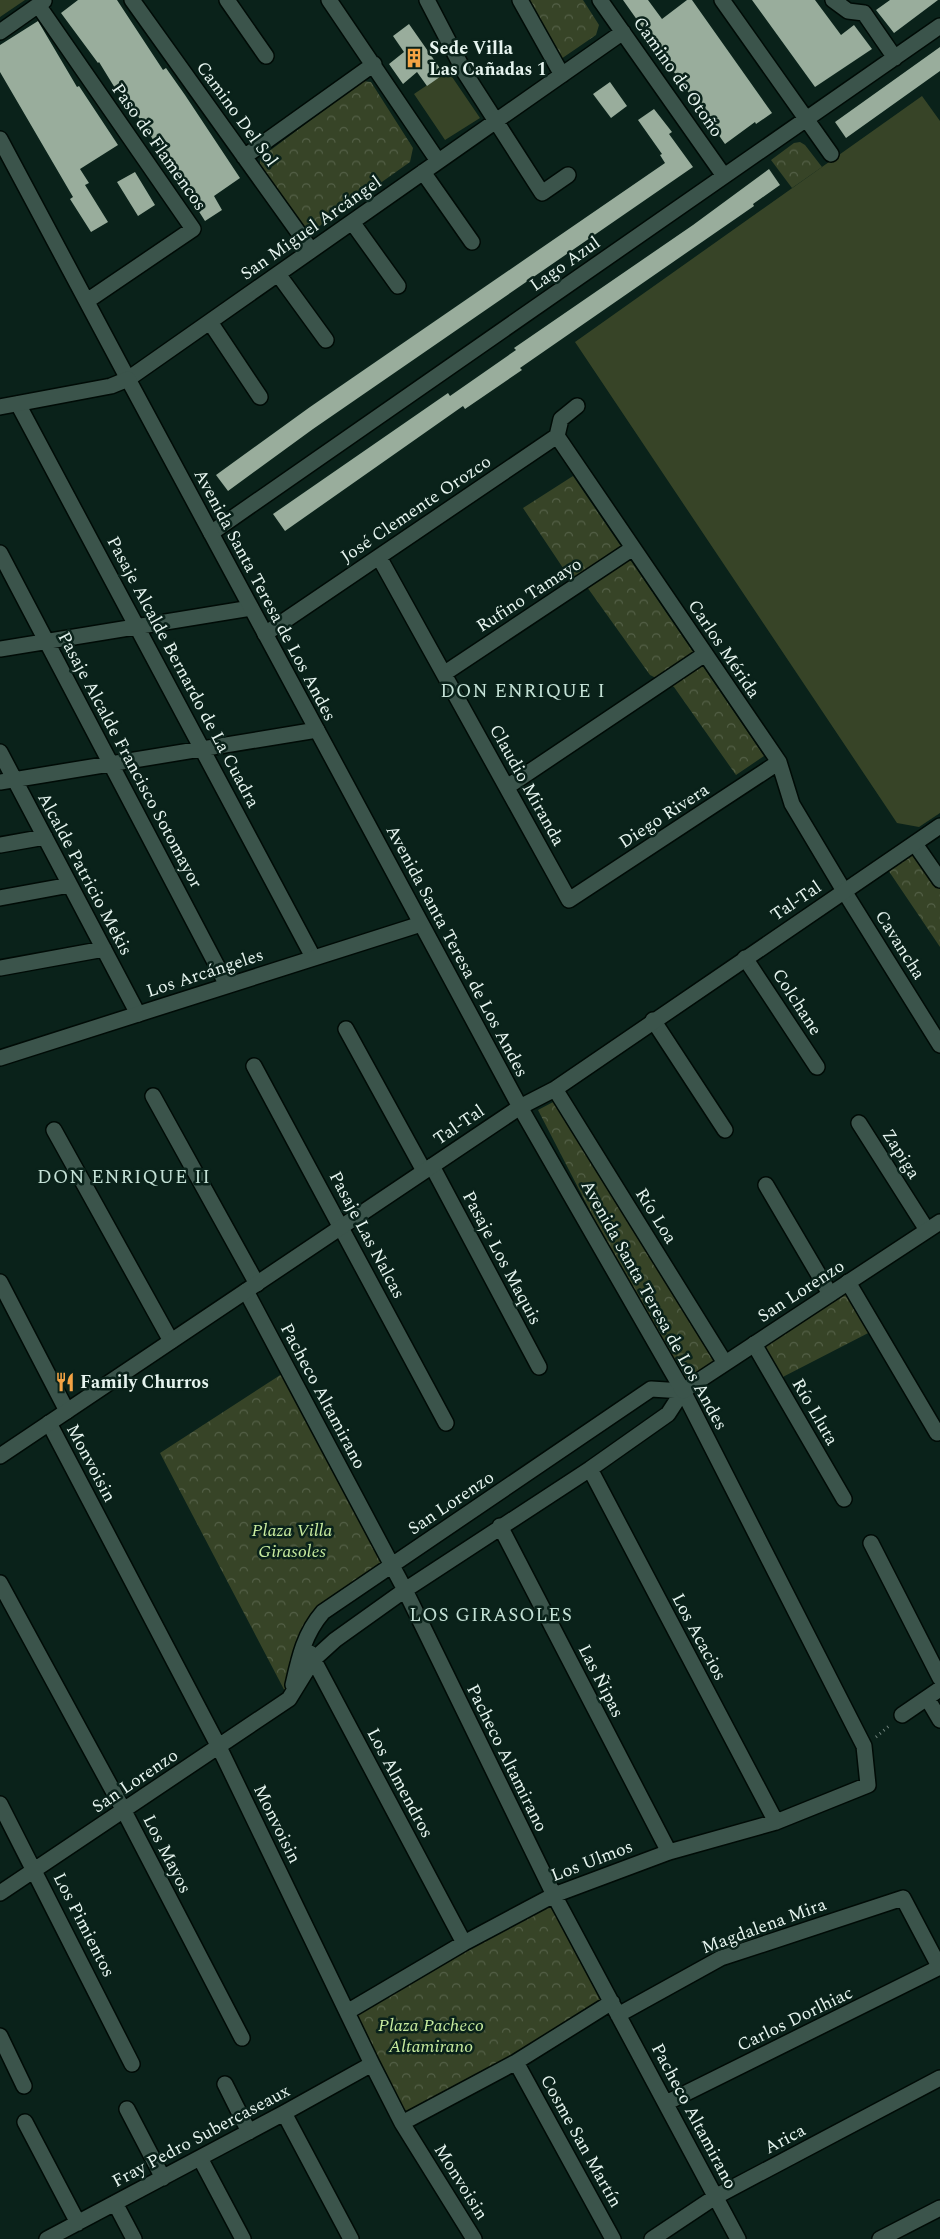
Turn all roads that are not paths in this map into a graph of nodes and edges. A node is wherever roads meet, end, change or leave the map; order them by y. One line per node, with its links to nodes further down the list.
1 (132, 0): 22 (street, Camino Del Sol)
2 (227, 0): 14 (street)
3 (329, 0): 16 (street)
4 (427, 0): 19 (street)
5 (520, 0): 17 (street)
6 (600, 0): 13 (street, Camino de Otoño)
7 (722, 0): 18 (street)
8 (833, 0): 10 (street)
9 (42, 3): 12 (street); 32 (street, Paso de Flamencos)
10 (866, 6): 15 (street)
11 (940, 26): 15 (street, Lago Azul)
12 (0, 32)
13 (623, 32): 17 (street, San Miguel Arcángel); 26 (street, Camino de Otoño)
14 (266, 56)
15 (895, 58): 18 (street, Lago Azul)
16 (374, 64): 22 (street); 23 (street)
17 (562, 75): 19 (street, San Miguel Arcángel)
18 (806, 120): 21 (street); 26 (street, Lago Azul)
19 (496, 121): 23 (street, San Miguel Arcángel); 25 (street)
20 (0, 139): 32 (street, Avenida Santa Teresa de Los Andes)
21 (831, 154)
22 (244, 157): 29 (street, Camino Del Sol)
23 (438, 161): 24 (street, San Miguel Arcángel)
24 (423, 172): 27 (street, San Miguel Arcángel); 28 (street)
25 (568, 175)
26 (724, 176): 41 (street, Lago Azul)
27 (352, 222): 29 (street, San Miguel Arcángel); 31 (street)
28 (472, 242)
29 (311, 250): 30 (street, San Miguel Arcángel)
30 (278, 274): 33 (street, San Miguel Arcángel); 34 (street)
31 (398, 286)
32 (87, 301): 35 (street, Avenida Santa Teresa de Los Andes)
33 (210, 322): 35 (street, San Miguel Arcángel); 36 (street)
34 (326, 340)
35 (128, 379): 37 (street, San Miguel Arcángel); 41 (street, Avenida Santa Teresa de Los Andes)
36 (260, 398)
37 (18, 404): 39 (street, San Miguel Arcángel); 46 (street, Pasaje Alcalde Bernardo de La Cuadra)
38 (577, 406): 40 (street)
39 (0, 407)
40 (557, 436): 42 (street, Carlos Mérida); 44 (street, José Clemente Orozco)
41 (211, 533): 45 (street, Avenida Santa Teresa de Los Andes)
42 (633, 548): 50 (street, Carlos Mérida); 51 (street, Rufino Tamayo)
43 (0, 553): 48 (street, Pasaje Alcalde Francisco Sotomayor)
44 (379, 557): 47 (street, José Clemente Orozco); 51 (street, Claudio Miranda)
45 (251, 608): 46 (street); 47 (street, Avenida Santa Teresa de Los Andes)
46 (138, 627): 48 (street); 53 (street, Pasaje Alcalde Bernardo de La Cuadra)
47 (265, 634): 52 (street, Avenida Santa Teresa de Los Andes)
48 (47, 642): 49 (street); 56 (street, Pasaje Alcalde Francisco Sotomayor)
49 (0, 649)
50 (705, 654): 55 (street, Carlos Mérida); 58 (street)
51 (445, 673): 58 (street, Claudio Miranda)
52 (317, 730): 53 (street); 68 (street, Avenida Santa Teresa de Los Andes)
53 (202, 748): 56 (street); 70 (street, Pasaje Alcalde Bernardo de La Cuadra)
54 (0, 752): 57 (street, Alcalde Patricio Mekis)
55 (779, 762): 65 (street, Carlos Mérida); 67 (street, Diego Rivera)
56 (111, 763): 57 (street); 73 (street, Pasaje Alcalde Francisco Sotomayor)
57 (7, 781): 60 (street, Alcalde Patricio Mekis)
58 (507, 787): 67 (street, Claudio Miranda)
59 (940, 826): 61 (street, Tal-Tal)
60 (45, 837): 62 (street); 64 (street, Alcalde Patricio Mekis)
61 (915, 844): 63 (street); 65 (street, Tal-Tal)
62 (0, 845)
63 (940, 880)
64 (70, 885): 66 (street); 69 (street, Alcalde Patricio Mekis)
65 (844, 891): 71 (street, Tal-Tal); 77 (street, Cavancha)
66 (0, 898)
67 (569, 900)
68 (421, 924): 70 (street, Los Arcángeles); 83 (street, Avenida Santa Teresa de Los Andes)
69 (104, 949): 72 (street); 74 (street, Alcalde Patricio Mekis)
70 (313, 957): 73 (street, Los Arcángeles)
71 (745, 958): 75 (street, Tal-Tal); 80 (street, Colchane)
72 (0, 968)
73 (228, 985): 74 (street, Los Arcángeles)
74 (138, 1014): 78 (street, Los Arcángeles)
75 (653, 1020): 81 (street, Tal-Tal); 86 (street)
76 (346, 1029): 87 (street, Pasaje Los Maquis)
77 (940, 1044)
78 (0, 1058)
79 (254, 1066): 90 (street, Pasaje Las Nalcas)
80 (817, 1067)
81 (555, 1089): 83 (street, Tal-Tal); 98 (street, Río Loa)
82 (153, 1096): 93 (street, Pacheco Altamirano)
83 (520, 1107): 87 (street, Tal-Tal); 100 (street, Avenida Santa Teresa de Los Andes)
84 (859, 1123): 91 (street, Zapiga)
85 (54, 1130): 96 (street)
86 (725, 1130)
87 (428, 1168): 90 (street, Tal-Tal); 99 (street, Pasaje Los Maquis)
88 (766, 1185): 95 (street)
89 (940, 1222): 91 (street, San Lorenzo)
90 (342, 1227): 93 (street, Tal-Tal); 102 (street, Pasaje Las Nalcas)
91 (927, 1230): 92 (street, San Lorenzo)
92 (848, 1282): 95 (street, San Lorenzo); 104 (street)
93 (251, 1288): 96 (street, Tal-Tal); 110 (street, Pacheco Altamirano)
94 (2, 1289): 101 (street)
95 (830, 1294): 97 (street, San Lorenzo)
96 (171, 1341): 101 (street, Tal-Tal)
97 (754, 1344): 98 (street, San Lorenzo); 107 (street, Río Lluta)
98 (725, 1363): 100 (street, San Lorenzo)
99 (539, 1367)
100 (683, 1391): 106 (street, San Lorenzo); 110 (street, San Lorenzo); 122 (street, Avenida Santa Teresa de Los Andes)
101 (67, 1412): 103 (street, Tal-Tal)
102 (446, 1423)
103 (49, 1424): 105 (street, Tal-Tal); 121 (street, Monvoisin)
104 (937, 1433)
105 (0, 1456)
106 (590, 1469): 108 (street, San Lorenzo); 125 (street, Los Acacios)
107 (844, 1499)
108 (500, 1526): 112 (street, San Lorenzo); 126 (street, Las Ñipas)
109 (871, 1543): 115 (street)
110 (392, 1566): 112 (street, Pacheco Altamirano); 113 (street, San Lorenzo)
111 (0, 1583): 124 (street, Los Mayos)
112 (405, 1590): 114 (street, San Lorenzo); 129 (street, Pacheco Altamirano)
113 (304, 1642): 114 (street, Los Almendros); 118 (street, San Lorenzo)
114 (314, 1660): 118 (street, San Lorenzo); 130 (street, Los Almendros)
115 (940, 1678)
116 (940, 1689): 117 (street)
117 (927, 1698): 119 (street); 120 (street)
118 (289, 1699): 121 (street, San Lorenzo)
119 (902, 1714)
120 (940, 1720)
121 (219, 1747): 124 (street, San Lorenzo); 133 (street, Monvoisin)
122 (868, 1786): 125 (street, Los Ulmos)
123 (0, 1804): 127 (street, Los Pimientos)
124 (124, 1811): 127 (street, San Lorenzo); 135 (street, Los Mayos)
125 (776, 1822): 126 (street, Los Ulmos)
126 (669, 1852): 129 (street, Los Ulmos)
127 (35, 1870): 128 (street, San Lorenzo); 137 (street, Los Pimientos)
128 (0, 1893)
129 (554, 1895): 130 (street, Los Ulmos); 132 (street, Pacheco Altamirano)
130 (464, 1943): 133 (street, Los Ulmos)
131 (940, 1968): 132 (street, Magdalena Mira); 142 (street, Carlos Dorlhiac)
132 (615, 2008): 136 (street, Magdalena Mira); 142 (street, Pacheco Altamirano)
133 (347, 2012): 138 (street, Monvoisin)
134 (0, 2036): 141 (street)
135 (242, 2038)
136 (516, 2062): 146 (street, Magdalena Mira); 159 (street, Cosme San Martín)
137 (132, 2064)
138 (372, 2064): 144 (street, Fray Pedro Subercaseaux); 146 (street, Monvoisin)
139 (940, 2078): 150 (street, Arica)
140 (225, 2084): 147 (street)
141 (24, 2086)
142 (666, 2103): 150 (street, Pacheco Altamirano)
143 (127, 2109): 149 (street)
144 (284, 2113): 147 (street, Fray Pedro Subercaseaux); 157 (street)
145 (25, 2122): 153 (street)
146 (402, 2123): 158 (street, Monvoisin)
147 (249, 2132): 148 (street, Fray Pedro Subercaseaux)
148 (200, 2158): 149 (street, Fray Pedro Subercaseaux); 156 (street)
149 (163, 2178): 151 (street, Fray Pedro Subercaseaux)
150 (716, 2197): 160 (street, Arica); 161 (street, Pacheco Altamirano)
151 (115, 2203): 153 (street, Fray Pedro Subercaseaux); 155 (street)
152 (940, 2208): 162 (street)
153 (78, 2222): 154 (street, Fray Pedro Subercaseaux)
154 (47, 2239)
155 (134, 2239)
156 (243, 2239)
157 (351, 2239)
158 (474, 2239)
159 (613, 2239)
160 (652, 2239)
161 (738, 2239)
162 (880, 2239)

